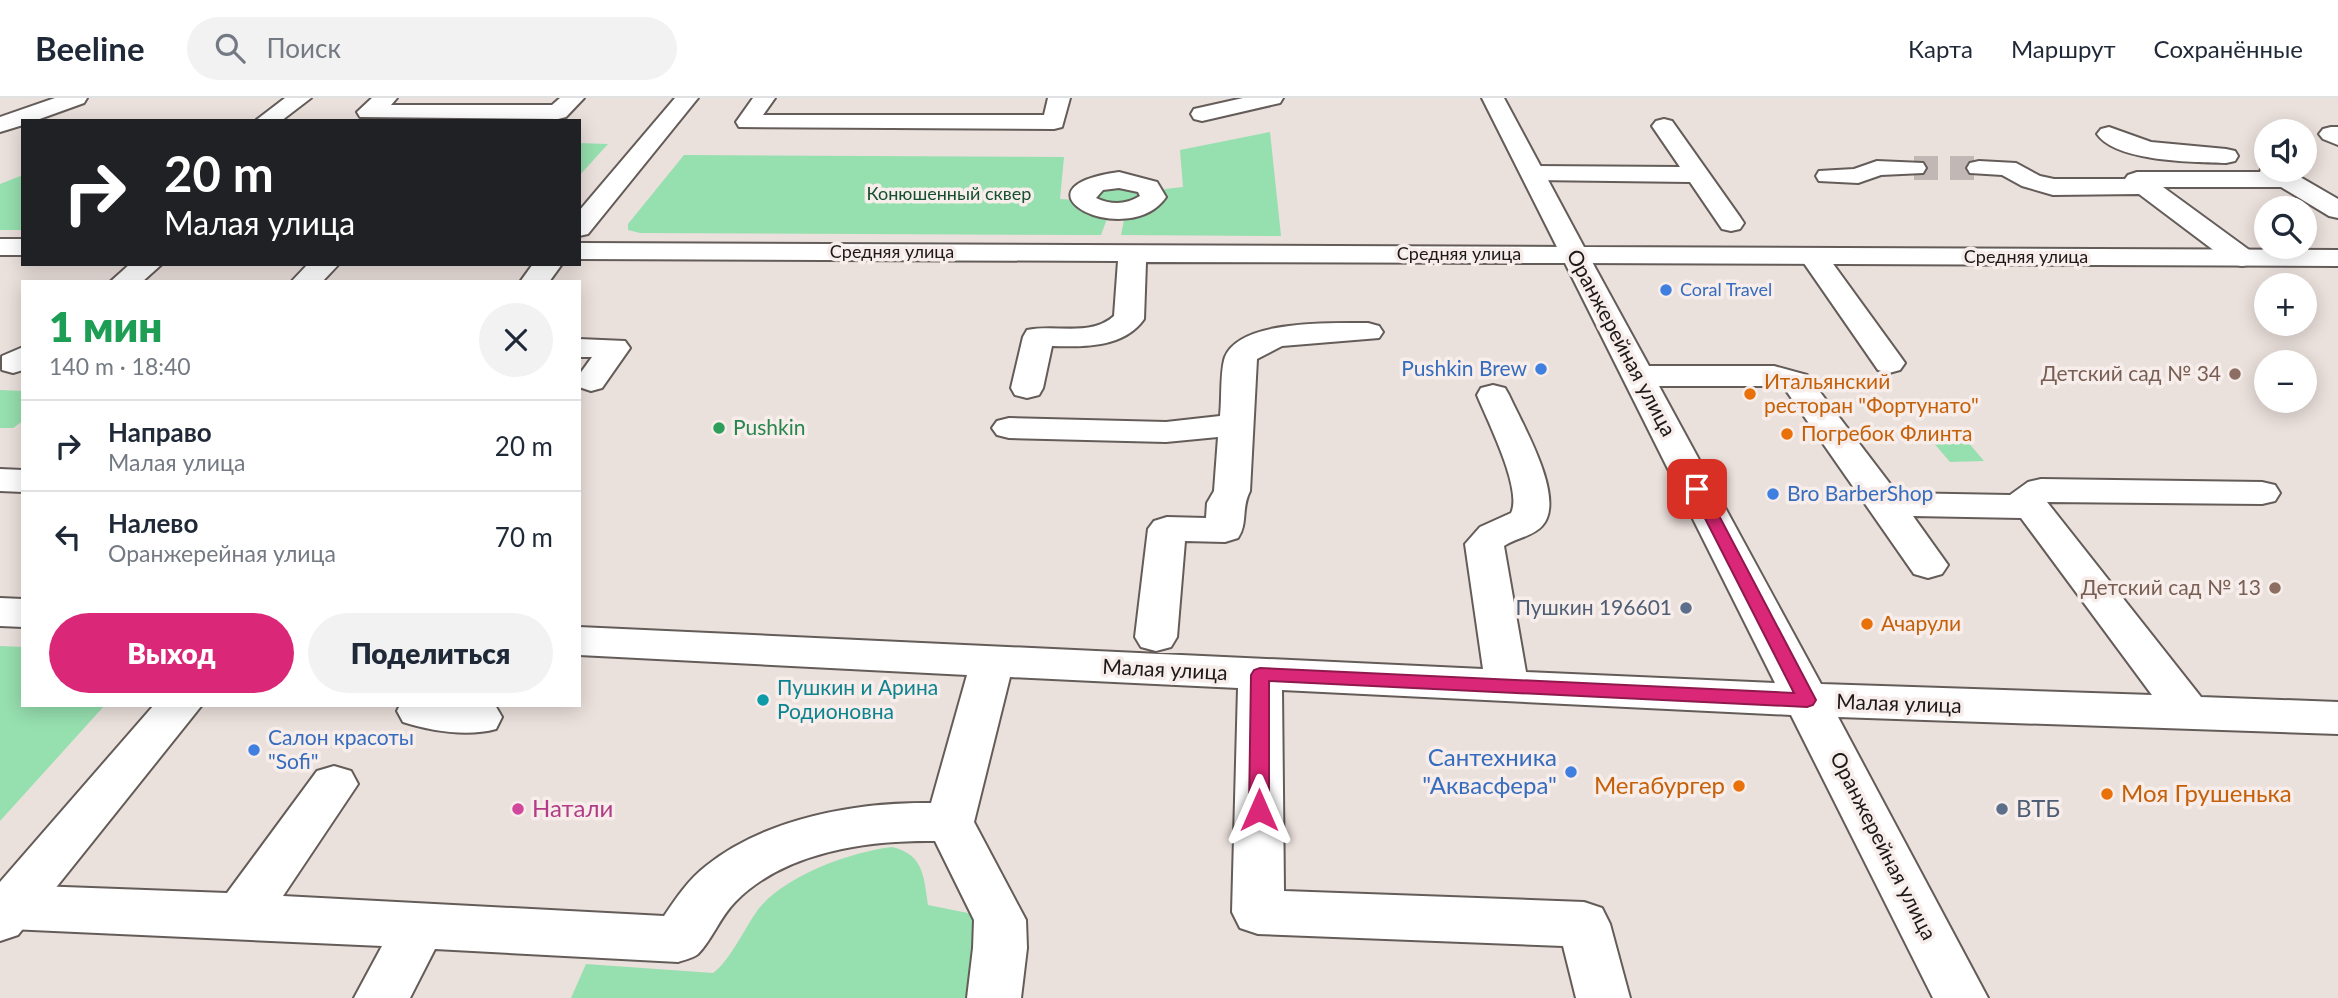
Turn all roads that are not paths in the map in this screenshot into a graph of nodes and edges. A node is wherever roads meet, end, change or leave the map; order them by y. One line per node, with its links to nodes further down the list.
1 (75, 98): 13 (street)
2 (300, 98): 12 (street)
3 (386, 98): 10 (street)
4 (573, 98): 10 (street)
5 (687, 98): 29 (street)
6 (764, 98): 7 (street)
7 (1059, 98)
8 (1272, 98): 11 (street)
9 (1493, 98): 20 (street, Оранжерейная улица)
10 (465, 110)
11 (1202, 114)
12 (269, 119)
13 (0, 125)
14 (1664, 126): 21 (street)
15 (2109, 134): 16 (street)
16 (2254, 163)
17 (2254, 165): 24 (street)
18 (1914, 168): 22 (street)
19 (1979, 168): 24 (street)
20 (1532, 173): 21 (street); 34 (street, Оранжерейная улица)
21 (1698, 175): 28 (street)
22 (1828, 176)
23 (2299, 182): 25 (street)
24 (2143, 186): 36 (street)
25 (2326, 196): 27 (street)
26 (1117, 210): 33 (street)
27 (2338, 210)
28 (1731, 223)
29 (581, 226)
30 (0, 247): 31 (street)
31 (21, 247)
32 (581, 251): 33 (street, Средняя улица)
33 (1121, 253): 34 (street, Средняя улица); 49 (street)
34 (1575, 255): 35 (street, Средняя улица); 47 (street, Оранжерейная улица)
35 (1813, 256): 36 (street, Средняя улица); 46 (street)
36 (2242, 258): 37 (street, Средняя улица)
37 (2338, 258)
38 (145, 266): 41 (street)
39 (322, 266): 42 (street)
40 (546, 266): 43 (street)
41 (127, 280)
42 (307, 280)
43 (536, 280)
44 (1368, 332): 51 (street)
45 (581, 348): 48 (street)
46 (1889, 363)
47 (1639, 376): 56 (street); 66 (street, Оранжерейная улица)
48 (591, 381)
49 (1027, 388)
50 (1493, 395): 65 (street)
51 (1236, 425): 52 (street); 61 (street)
52 (1009, 428)
53 (0, 480): 54 (street)
54 (21, 481)
55 (2262, 493): 57 (street)
56 (1886, 504): 57 (street); 58 (street)
57 (2032, 507): 69 (street)
58 (1928, 565)
59 (0, 612): 60 (street)
60 (21, 613)
61 (1156, 638)
62 (581, 641): 63 (street, Малая улица)
63 (992, 662): 64 (street, Малая улица); 73 (street)
64 (1260, 675): 65 (street, Малая улица); 79 (street)
65 (1507, 687): 66 (street, Малая улица)
66 (1807, 700): 69 (street, Малая улица); 80 (street, Оранжерейная улица)
67 (178, 707): 74 (street)
68 (422, 707): 70 (street)
69 (2190, 714): 71 (street, Малая улица)
70 (480, 717)
71 (2338, 718)
72 (334, 784): 75 (street)
73 (950, 822): 76 (street); 78 (street)
74 (5, 913): 75 (street)
75 (240, 916): 76 (street)
76 (421, 925): 77 (street)
77 (381, 998)
78 (994, 998)
79 (1603, 998)
80 (1961, 998)

